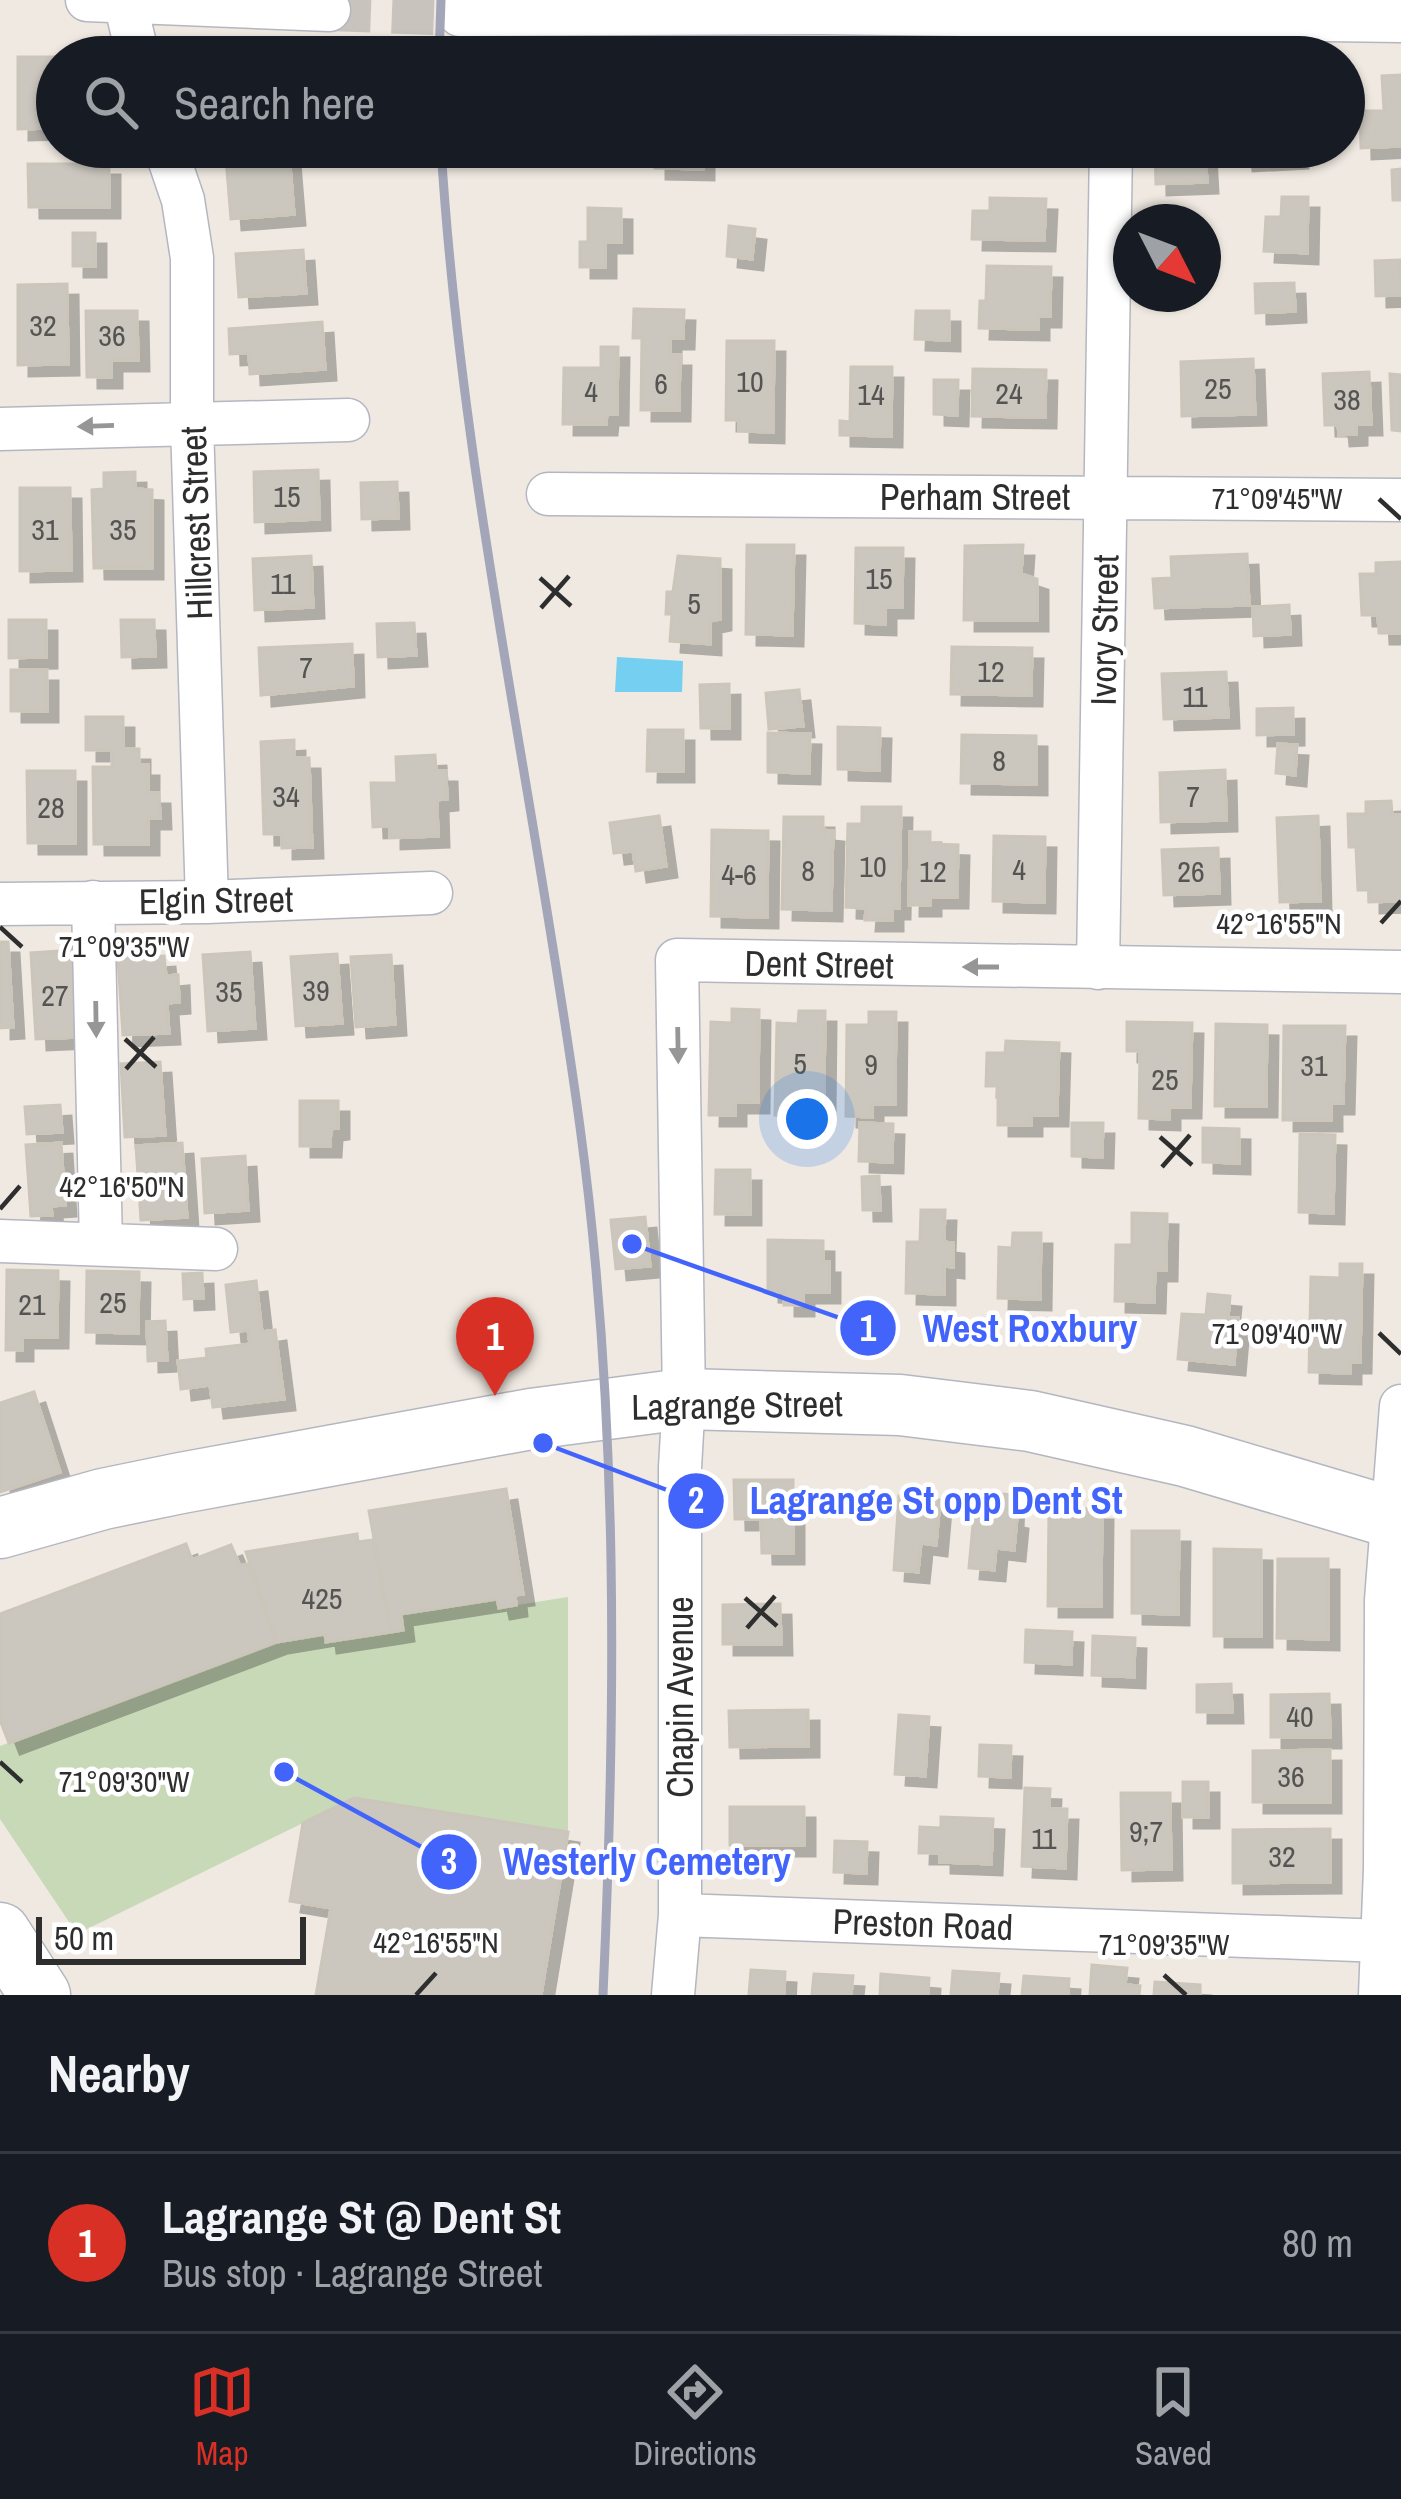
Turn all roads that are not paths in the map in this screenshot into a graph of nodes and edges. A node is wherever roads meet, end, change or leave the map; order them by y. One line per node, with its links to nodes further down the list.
1 (106, 1): 3 (street); 6 (street)
2 (821, 7): 4 (street); 7 (street)
3 (329, 10)
4 (460, 15)
5 (1401, 21): 8 (street)
6 (125, 36)
7 (1094, 36)
8 (1147, 36)
9 (172, 168): 12 (street, Hillcrest Street)
10 (1111, 168): 15 (street, Ivory Street)
11 (348, 420): 12 (street)
12 (193, 424): 13 (street, one-way to 13); 19 (street, Hillcrest Street)
13 (0, 429)
14 (548, 494): 15 (street, Perham Street)
15 (1106, 498): 16 (street, Perham Street); 21 (street, Ivory Street)
16 (1401, 500)
17 (431, 893): 19 (street, Elgin Street)
18 (93, 902): 19 (street, Elgin Street); 20 (street, Elgin Street); 24 (street, one-way to 24)
19 (208, 902)
20 (0, 904)
21 (1098, 968): 22 (street, Dent Street); 26 (street, Dent Street, one-way to 26)
22 (1401, 972)
23 (0, 1241): 24 (street)
24 (101, 1244): 25 (street)
25 (216, 1249)
26 (684, 1399): 28 (main road, Lagrange Street); 29 (main road, Lagrange Street); 30 (street, Chapin Avenue)
27 (1401, 1406): 28 (street)
28 (1396, 1518): 32 (street)
29 (0, 1528)
30 (680, 1915): 32 (street, Preston Road); 34 (street, Chapin Avenue)
31 (0, 1933): 33 (main road)
32 (1383, 1941): 35 (street)
33 (40, 1995)
34 (673, 1995)
35 (1380, 1995)

